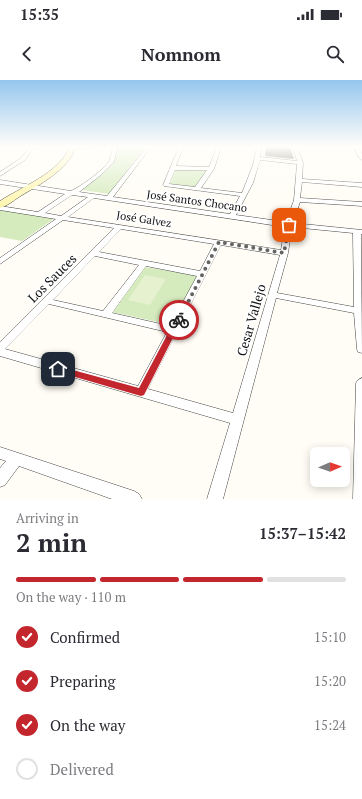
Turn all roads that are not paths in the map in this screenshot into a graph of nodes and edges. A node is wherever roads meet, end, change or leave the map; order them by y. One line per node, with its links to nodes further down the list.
1 (12, 167): 9 (street)
2 (58, 167): 13 (street)
3 (106, 167): 15 (street)
4 (133, 167): 18 (street)
5 (256, 167): 16 (street)
6 (300, 167): 10 (street, Cesar Vallejo)
7 (173, 168): 8 (street); 14 (street)
8 (211, 169): 14 (street)
9 (0, 174)
10 (299, 180): 12 (street); 19 (street, Cesar Vallejo)
11 (0, 182): 13 (street, José Santos Chocano)
12 (362, 184)
13 (29, 186): 15 (street, José Santos Chocano); 21 (street)
14 (197, 189): 16 (street)
15 (70, 193): 17 (street, José Santos Chocano); 22 (street)
16 (244, 195): 24 (street)
17 (93, 196): 18 (street, José Santos Chocano); 23 (street)
18 (109, 198): 24 (street, José Santos Chocano)
19 (297, 200): 20 (street); 25 (street, Cesar Vallejo)
20 (362, 204)
21 (0, 207): 22 (street, José Galvez)
22 (39, 214): 23 (street, José Galvez)
23 (61, 217): 26 (street, José Galvez); 31 (street)
24 (232, 217): 25 (street, José Santos Chocano)
25 (289, 225): 27 (street, José Santos Chocano); 29 (street, Cesar Vallejo)
26 (120, 226): 28 (street, José Galvez); 30 (street, Los Sauces)
27 (360, 231): 35 (street)
28 (219, 242): 29 (street, José Galvez); 33 (street)
29 (284, 253): 34 (street, Cesar Vallejo)
30 (95, 254): 32 (street); 36 (street, Los Sauces)
31 (0, 262)
32 (144, 263): 33 (street); 38 (street)
33 (202, 274): 39 (street)
34 (272, 295): 37 (street); 45 (street, Cesar Vallejo)
35 (360, 296): 37 (street)
36 (47, 301): 38 (street); 40 (street, Los Sauces)
37 (359, 311): 41 (street)
38 (106, 314): 39 (street)
39 (173, 330): 44 (street)
40 (0, 348)
41 (362, 349)
42 (0, 352): 44 (street)
43 (362, 382): 51 (street)
44 (141, 392): 45 (street)
45 (236, 419): 50 (street, Cesar Vallejo)
46 (0, 453): 47 (street)
47 (16, 459): 48 (street); 49 (street)
48 (0, 480)
49 (123, 497)
50 (214, 499)
51 (361, 499)

